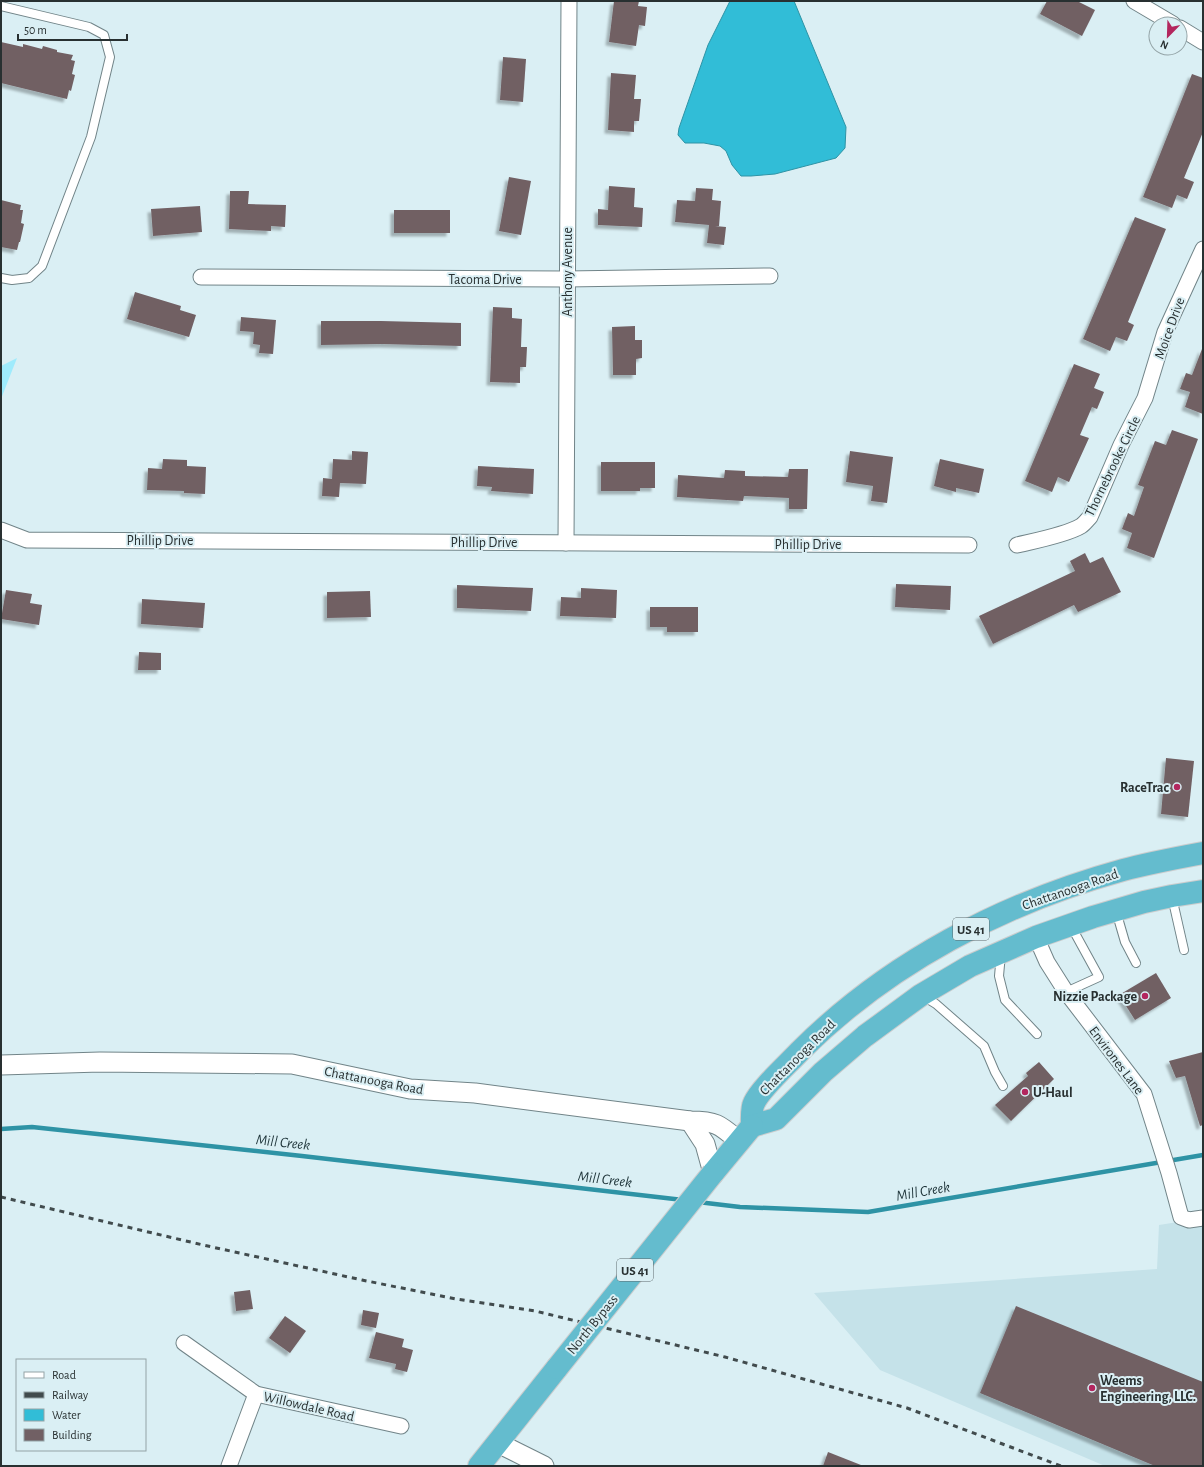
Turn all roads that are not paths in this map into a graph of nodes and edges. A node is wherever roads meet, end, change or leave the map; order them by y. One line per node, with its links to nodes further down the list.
1 (569, 1): 11 (street, Anthony Avenue)
2 (1134, 1): 4 (street)
3 (1, 6): 10 (lane)
4 (1159, 16)
5 (1188, 33): 6 (street)
6 (1203, 42)
7 (1203, 249): 12 (street, Moice Drive)
8 (770, 276): 11 (street, Tacoma Drive)
9 (201, 277): 11 (street, Tacoma Drive)
10 (1, 278)
11 (566, 279): 14 (street, Anthony Avenue)
12 (1140, 409): 16 (street, Thornebrooke Circle)
13 (1, 530): 14 (street, Phillip Drive)
14 (566, 542): 15 (street, Phillip Drive)
15 (969, 545)
16 (1017, 545)
17 (1203, 853): 32 (highway, Chattanooga Road / US 41)
18 (1203, 890): 19 (highway, Chattanooga Road / US 41)
19 (1172, 896): 20 (highway, Chattanooga Road / US 41); 23 (lane)
20 (1115, 910): 21 (highway, Chattanooga Road / US 41); 25 (lane)
21 (1071, 925): 22 (highway, Chattanooga Road / US 41); 26 (lane)
22 (1036, 937): 24 (highway, Chattanooga Road / US 41); 26 (street, Environes Lane)
23 (1184, 950)
24 (1001, 952): 27 (highway, Chattanooga Road / US 41); 28 (lane)
25 (1136, 963)
26 (1066, 992): 34 (street, Environes Lane)
27 (921, 995): 30 (lane); 32 (highway, Chattanooga Road / US 41)
28 (1037, 1034)
29 (1, 1065): 31 (street, Chattanooga Road)
30 (1003, 1086)
31 (690, 1121): 32 (street, Chattanooga Road); 33 (street)
32 (746, 1134): 33 (highway, North Bypass / US 41)
33 (713, 1173): 38 (highway, North Bypass / US 41, bridge)
34 (1203, 1218)
35 (184, 1343): 36 (street, Willowdale Road)
36 (256, 1394): 37 (street, Willowdale Road); 39 (street)
37 (401, 1426)
38 (498, 1443): 40 (highway, North Bypass / US 41); 41 (street)
39 (229, 1466)
40 (479, 1466)
41 (544, 1466)

